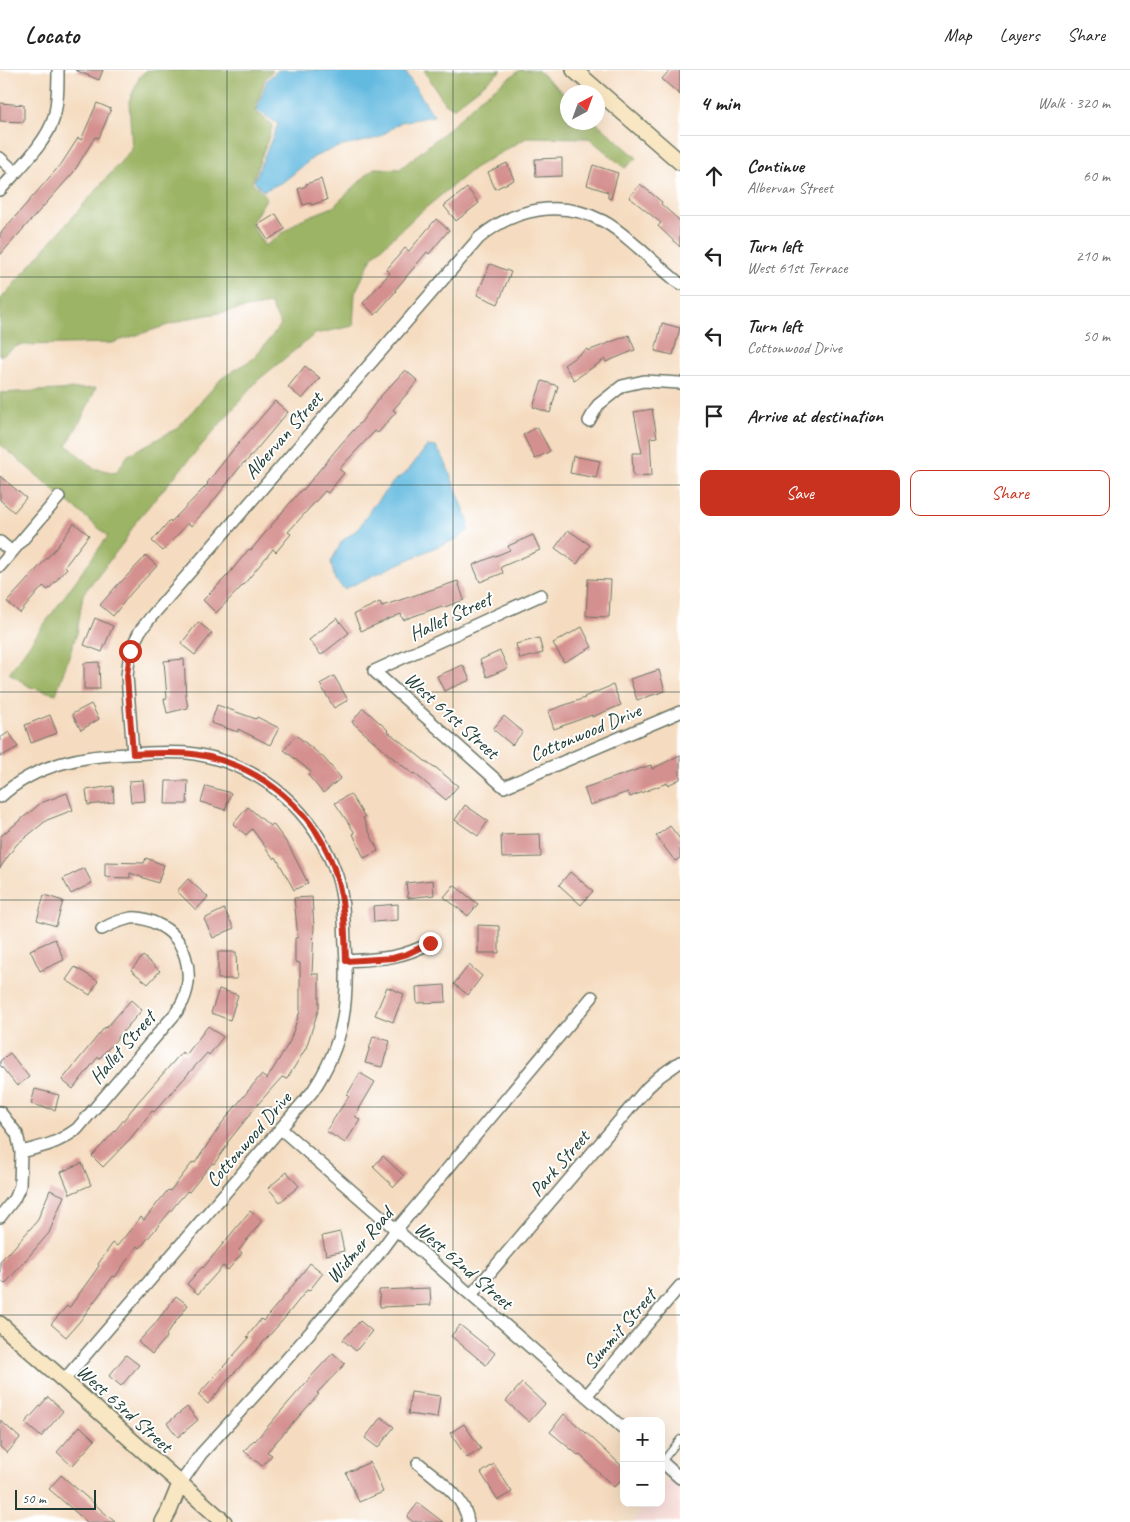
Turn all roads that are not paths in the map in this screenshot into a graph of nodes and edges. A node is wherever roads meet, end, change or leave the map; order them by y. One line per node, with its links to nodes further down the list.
1 (58, 70): 5 (street)
2 (574, 70): 4 (street)
3 (0, 158): 5 (street)
4 (680, 162)
5 (15, 172): 6 (street)
6 (0, 190)
7 (680, 284): 17 (street, Albervan Street)
8 (680, 383): 9 (street)
9 (589, 420)
10 (59, 497): 12 (street)
11 (0, 542): 12 (street)
12 (12, 552): 13 (street)
13 (0, 566)
14 (541, 595): 15 (street, Hallet Street)
15 (374, 671): 18 (street, West 61st Street)
16 (680, 712): 18 (street, Cottonwood Drive)
17 (133, 754): 19 (street); 22 (street, Cottonwood Drive)
18 (504, 787)
19 (0, 797)
20 (102, 929): 27 (street, Hallet Street)
21 (430, 943): 22 (street)
22 (346, 961): 26 (street, Cottonwood Drive)
23 (592, 997): 29 (street, Widmer Road)
24 (680, 1062): 31 (street, Park Street)
25 (0, 1112): 27 (street)
26 (281, 1129): 29 (street, West 62nd Street); 33 (street, Cottonwood Drive)
27 (21, 1152): 28 (street)
28 (0, 1217)
29 (396, 1230): 31 (street, West 62nd Street); 41 (street, Widmer Road)
30 (680, 1286): 34 (street, Summit Street)
31 (471, 1295): 34 (street, West 62nd Street)
32 (1, 1327): 33 (street, West 63rd Street)
33 (64, 1380): 41 (street, West 63rd Street)
34 (586, 1396): 35 (street, West 62nd Street)
35 (620, 1426)
36 (680, 1439): 37 (lane)
37 (665, 1458)
38 (418, 1463): 44 (street)
39 (665, 1465): 40 (street)
40 (680, 1478)
41 (180, 1484): 42 (street, Widmer Road); 43 (street, West 63rd Street)
42 (163, 1522)
43 (224, 1522)
44 (468, 1522)

